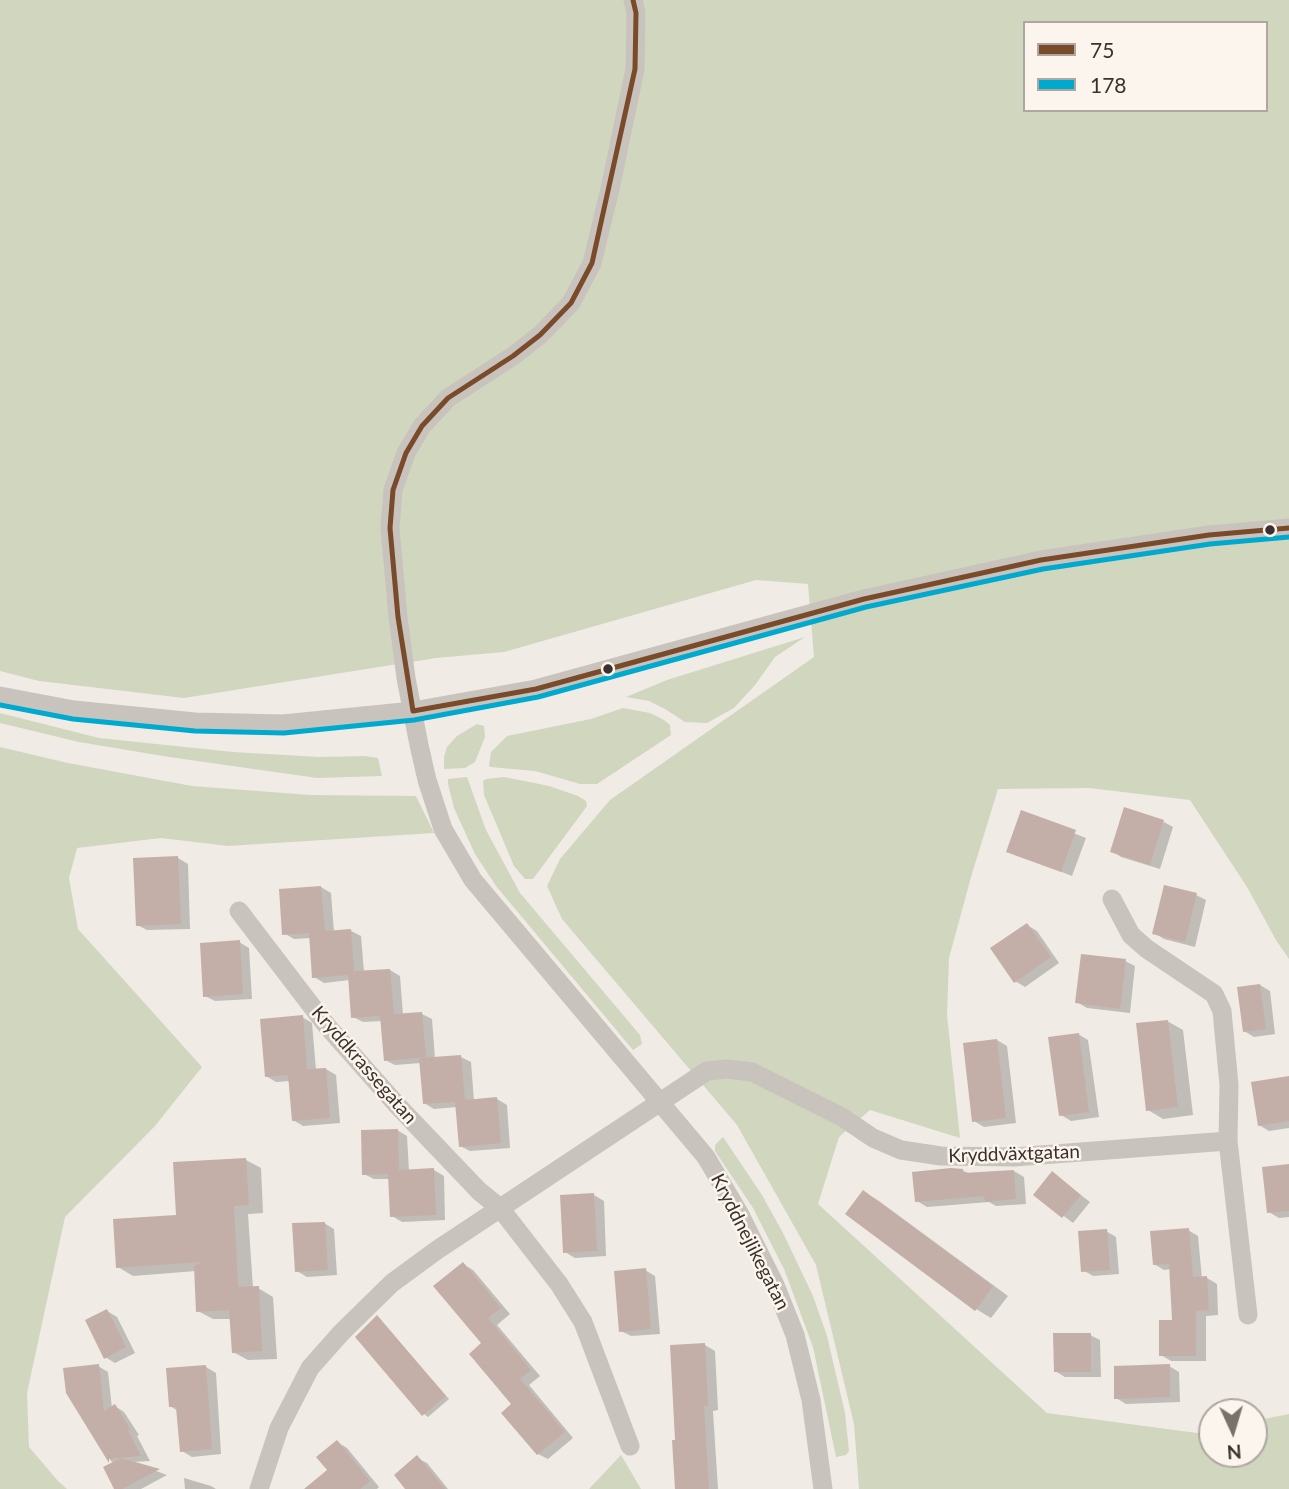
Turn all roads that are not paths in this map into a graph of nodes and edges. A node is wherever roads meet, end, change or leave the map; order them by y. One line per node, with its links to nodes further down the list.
1 (632, 0): 4 (street, Kryddnejlikegatan)
2 (1289, 528): 4 (street)
3 (0, 696): 4 (street)
4 (412, 711): 7 (street, Kryddnejlikegatan)
5 (1112, 899): 8 (street)
6 (239, 911): 9 (street, Kryddkrassegatan)
7 (661, 1101): 8 (street, Kryddväxtgatan); 9 (street); 13 (street, Kryddnejlikegatan)
8 (1228, 1141): 10 (street)
9 (500, 1208): 11 (street, Kryddkrassegatan); 12 (street)
10 (1248, 1315)
11 (630, 1446)
12 (259, 1489)
13 (823, 1489)

